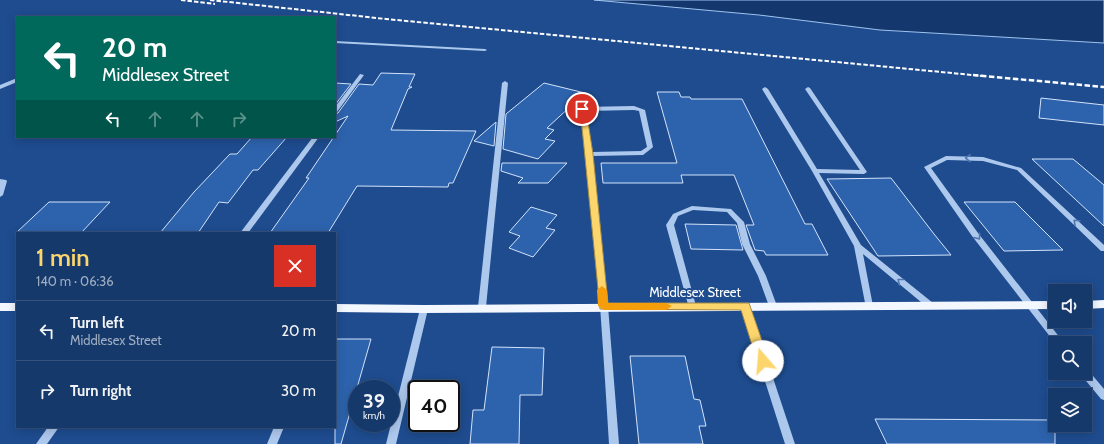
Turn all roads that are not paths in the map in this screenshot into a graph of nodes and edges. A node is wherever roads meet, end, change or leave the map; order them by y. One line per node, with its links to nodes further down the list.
1 (336, 42): 2 (street)
2 (485, 50)
3 (362, 75): 9 (street)
4 (16, 80): 6 (street)
5 (505, 83): 30 (street)
6 (0, 87)
7 (764, 88): 12 (street)
8 (808, 89): 12 (street)
9 (336, 110)
10 (315, 138): 15 (street)
11 (589, 154): 11 (street); 23 (street)
12 (815, 171): 16 (street)
13 (0, 181): 14 (street)
14 (0, 195)
15 (245, 232)
16 (858, 246): 19 (street, one-way to 16); 27 (street)
17 (1104, 249): 20 (street, one-way to 20)
18 (1104, 304): 22 (main road)
19 (930, 305): 20 (main road, Middlesex Street); 27 (main road, Middlesex Street)
20 (1029, 305): 21 (main road, Middlesex Street); 33 (street)
21 (1048, 305)
22 (1092, 305)
23 (604, 306): 24 (main road, Middlesex Street); 30 (main road, Middlesex Street); 41 (street)
24 (692, 306): 25 (main road, Middlesex Street); 26 (street)
25 (745, 306): 26 (main road, Middlesex Street); 42 (street)
26 (773, 306): 27 (main road, Middlesex Street)
27 (869, 306)
28 (0, 307): 29 (main road)
29 (16, 307)
30 (482, 307): 32 (main road, Middlesex Street)
31 (336, 308): 32 (main road, Middlesex Street)
32 (424, 309): 40 (street)
33 (1054, 336)
34 (1091, 380): 35 (street)
35 (1104, 396)
36 (53, 428): 38 (street)
37 (279, 428): 39 (street)
38 (41, 444)
39 (272, 444)
40 (391, 444)
41 (614, 444)
42 (790, 444)

